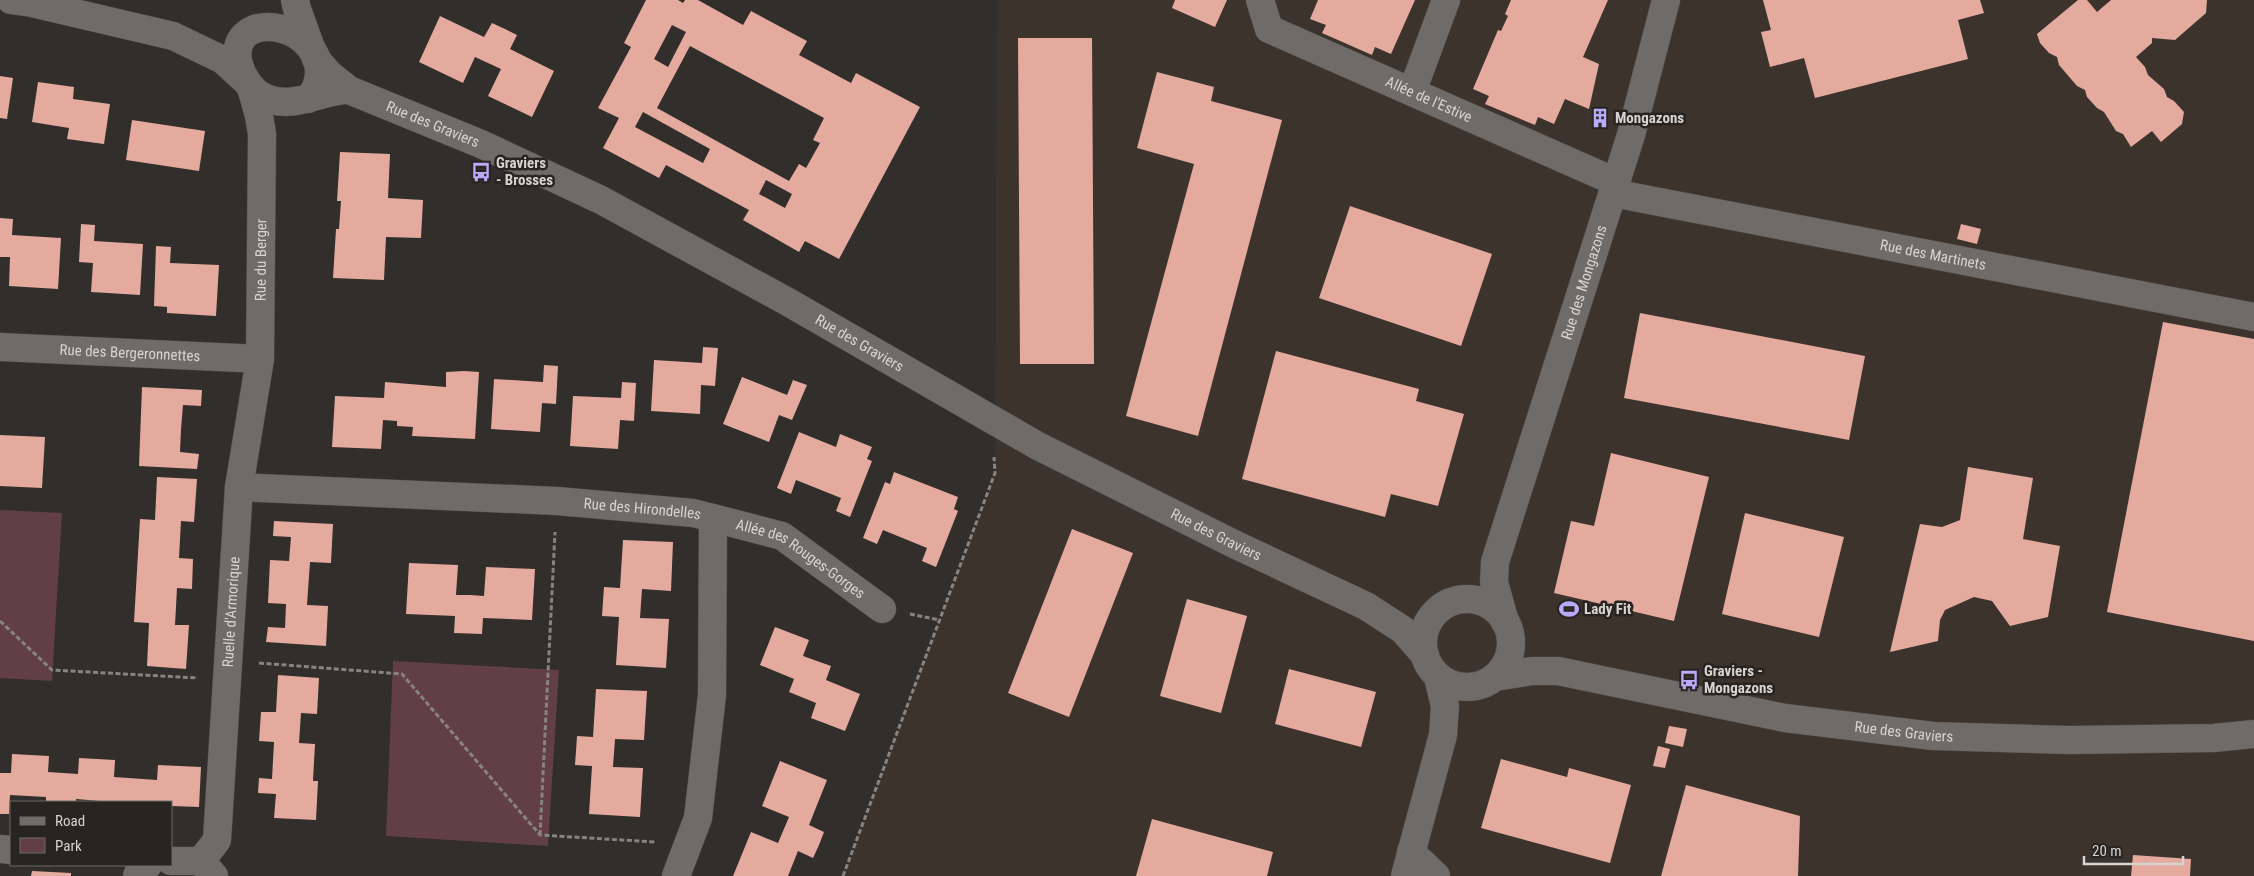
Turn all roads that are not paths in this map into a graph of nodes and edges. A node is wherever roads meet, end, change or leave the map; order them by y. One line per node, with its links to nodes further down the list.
1 (11, 0): 8 (street)
2 (277, 0): 7 (street)
3 (295, 0): 9 (street)
4 (1260, 0): 12 (street, Allée de l'Estive)
5 (1446, 0): 12 (street)
6 (1666, 0): 15 (street, Rue des Mongazons)
7 (252, 31): 8 (street); 9 (street); 10 (street)
8 (173, 36): 10 (street)
9 (314, 55): 11 (street, Rue des Graviers); 13 (street)
10 (249, 85): 13 (street); 14 (street, Rue du Berger)
11 (350, 90): 13 (street); 23 (street, Rue des Graviers)
12 (1412, 92): 15 (street, Allée de l'Estive)
13 (302, 100): 14 (street, Rue du Berger)
14 (261, 160): 18 (street, Rue du Berger)
15 (1614, 188): 16 (street, Rue des Martinets); 21 (street, Rue des Mongazons)
16 (2254, 316)
17 (0, 347): 18 (street, Rue des Bergeronnettes)
18 (260, 359): 19 (street, Ruelle d'Armorique)
19 (239, 487): 20 (street, Rue des Hirondelles); 33 (street, Ruelle d'Armorique)
20 (713, 518): 24 (street, Allée des Rouges-Gorges); 34 (street, Rue des Hirondelles)
21 (1495, 562): 22 (street, Rue des Mongazons); 25 (street, Rue des Mongazons)
22 (1446, 605): 23 (street, Rue des Graviers); 25 (street); 26 (street)
23 (1366, 606): 26 (street, Rue des Graviers)
24 (882, 609)
25 (1508, 629): 27 (street, Rue des Graviers); 28 (street)
26 (1432, 666): 28 (street); 30 (street)
27 (1558, 671): 28 (street, Rue des Graviers); 29 (street, Rue des Graviers)
28 (1488, 681): 30 (street)
29 (2254, 734)
30 (1443, 735): 32 (street)
31 (172, 860): 33 (street)
32 (1408, 864): 35 (street)
33 (208, 868)
34 (676, 876)
35 (1436, 876)

